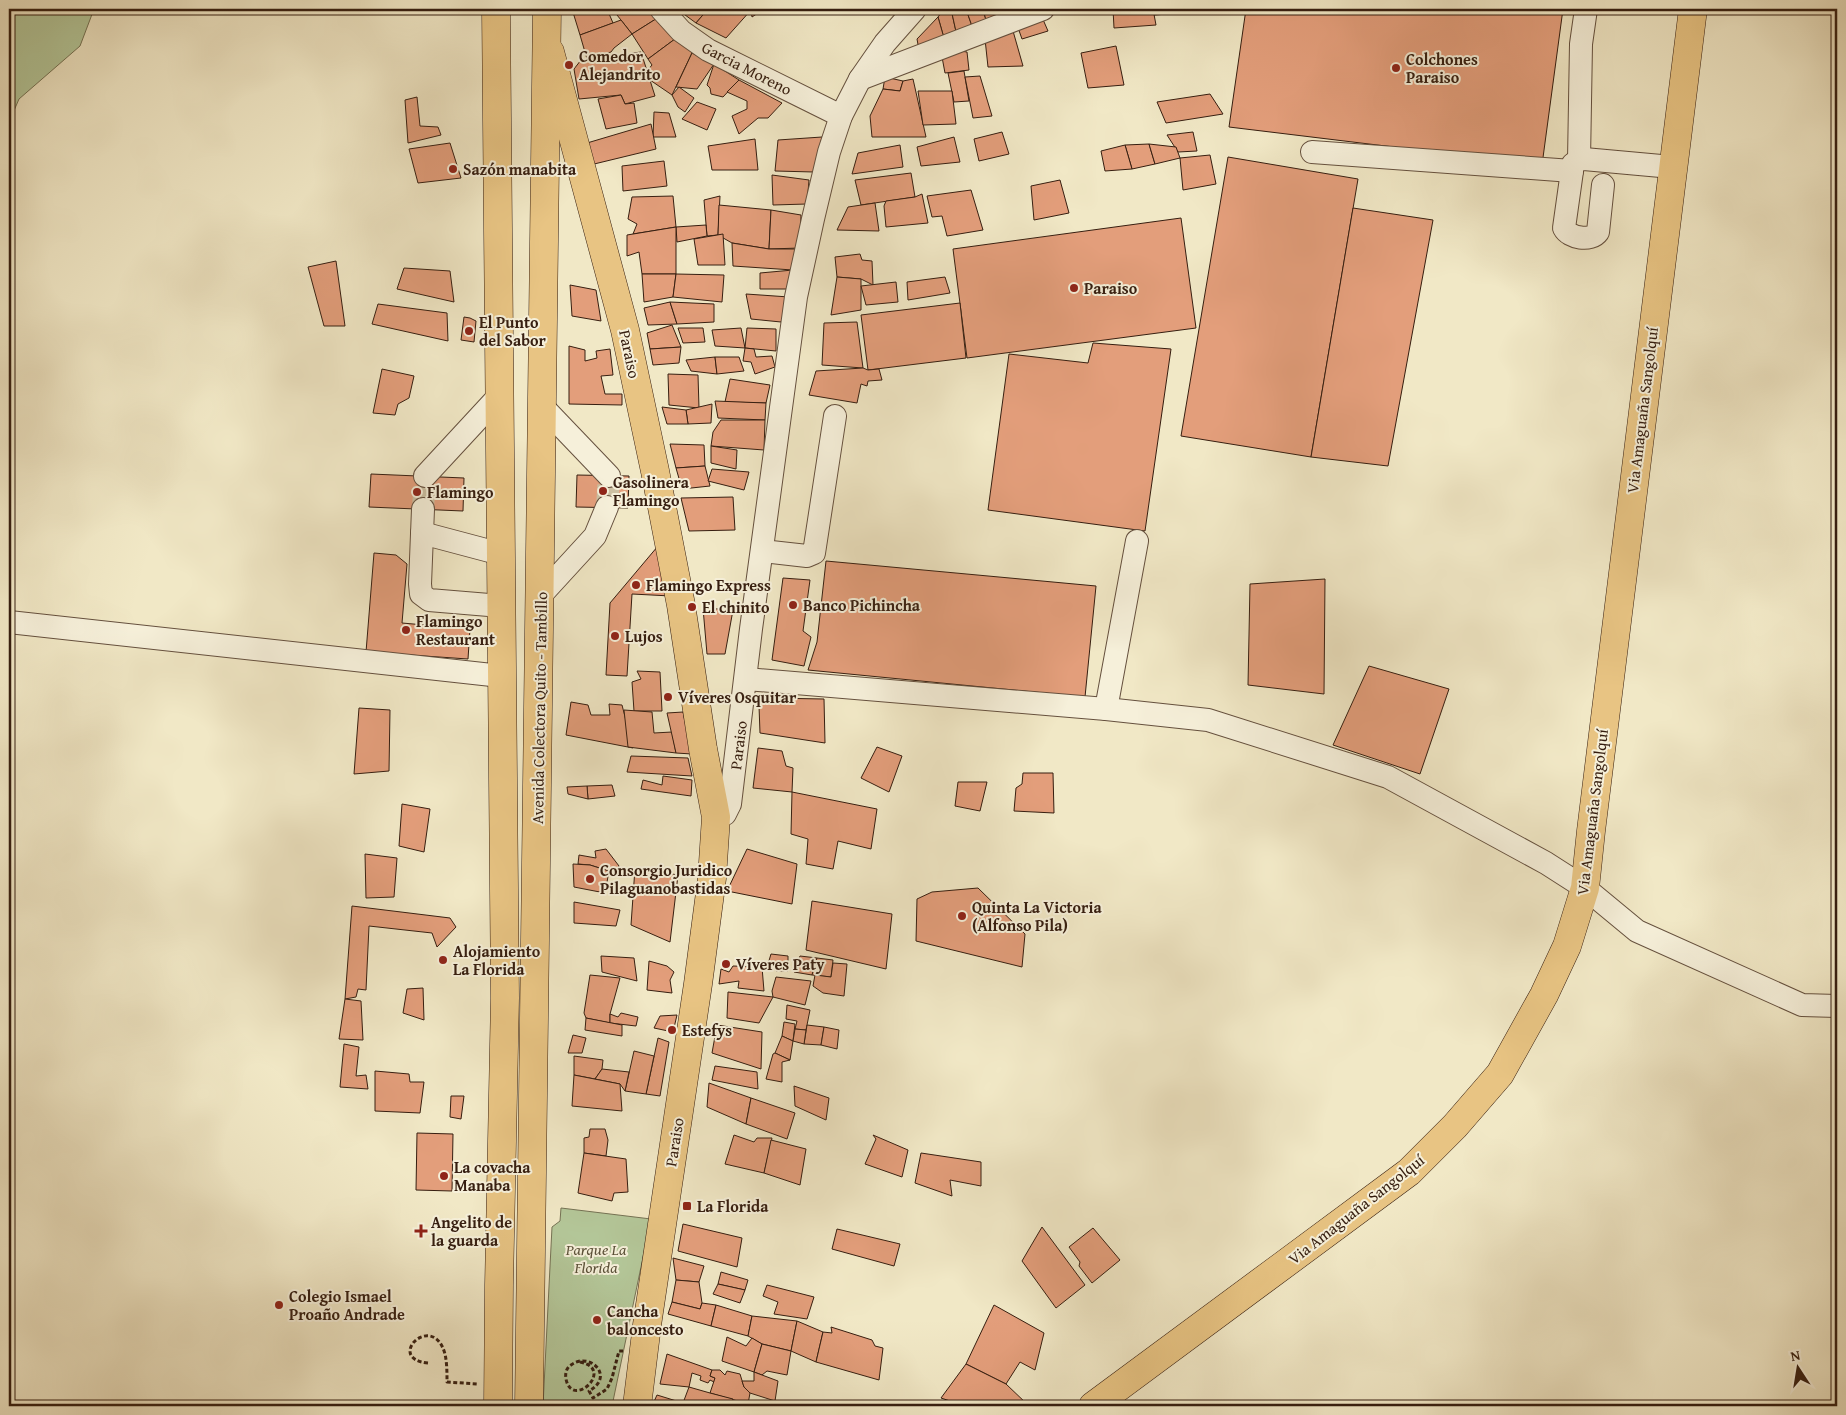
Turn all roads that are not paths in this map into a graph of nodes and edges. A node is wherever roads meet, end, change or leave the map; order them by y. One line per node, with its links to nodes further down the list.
1 (496, 9): 15 (main road)
2 (547, 9): 8 (main road, Avenida Colectora Quito - Tambillo)
3 (661, 9): 10 (street, Garcia Moreno)
4 (915, 9): 9 (street, Paraiso)
5 (1043, 9): 9 (street)
6 (1586, 9): 12 (street)
7 (1693, 9): 13 (main road, Via Amaguaña Sangolquí)
8 (548, 43): 16 (main road, Avenida Colectora Quito - Tambillo); 32 (main road, Paraiso)
9 (860, 79): 10 (street, Paraiso)
10 (841, 116): 24 (street, Paraiso)
11 (1312, 152): 12 (street)
12 (1576, 165): 13 (street); 14 (street)
13 (1672, 167): 33 (main road, Via Amaguaña Sangolquí)
14 (1603, 185)
15 (499, 396): 18 (street); 25 (main road)
16 (543, 406): 19 (street); 26 (main road, Avenida Colectora Quito - Tambillo)
17 (835, 416): 24 (street)
18 (425, 476)
19 (609, 476)
20 (607, 507): 26 (street)
21 (423, 509): 22 (street)
22 (422, 533): 25 (street); 27 (street)
23 (1137, 541): 31 (street)
24 (762, 551): 30 (street, Paraiso)
25 (501, 554): 27 (main road)
26 (541, 595): 36 (main road, Avenida Colectora Quito - Tambillo)
27 (502, 606): 29 (main road)
28 (9, 622): 29 (street)
29 (501, 676): 35 (main road)
30 (746, 679): 31 (street); 32 (street, Paraiso)
31 (1106, 709): 33 (street)
32 (716, 817): 37 (main road, Paraiso)
33 (1585, 888): 34 (street); 38 (main road, Via Amaguaña Sangolquí)
34 (1837, 1006)
35 (498, 1396)
36 (529, 1406)
37 (637, 1406)
38 (1093, 1406)

